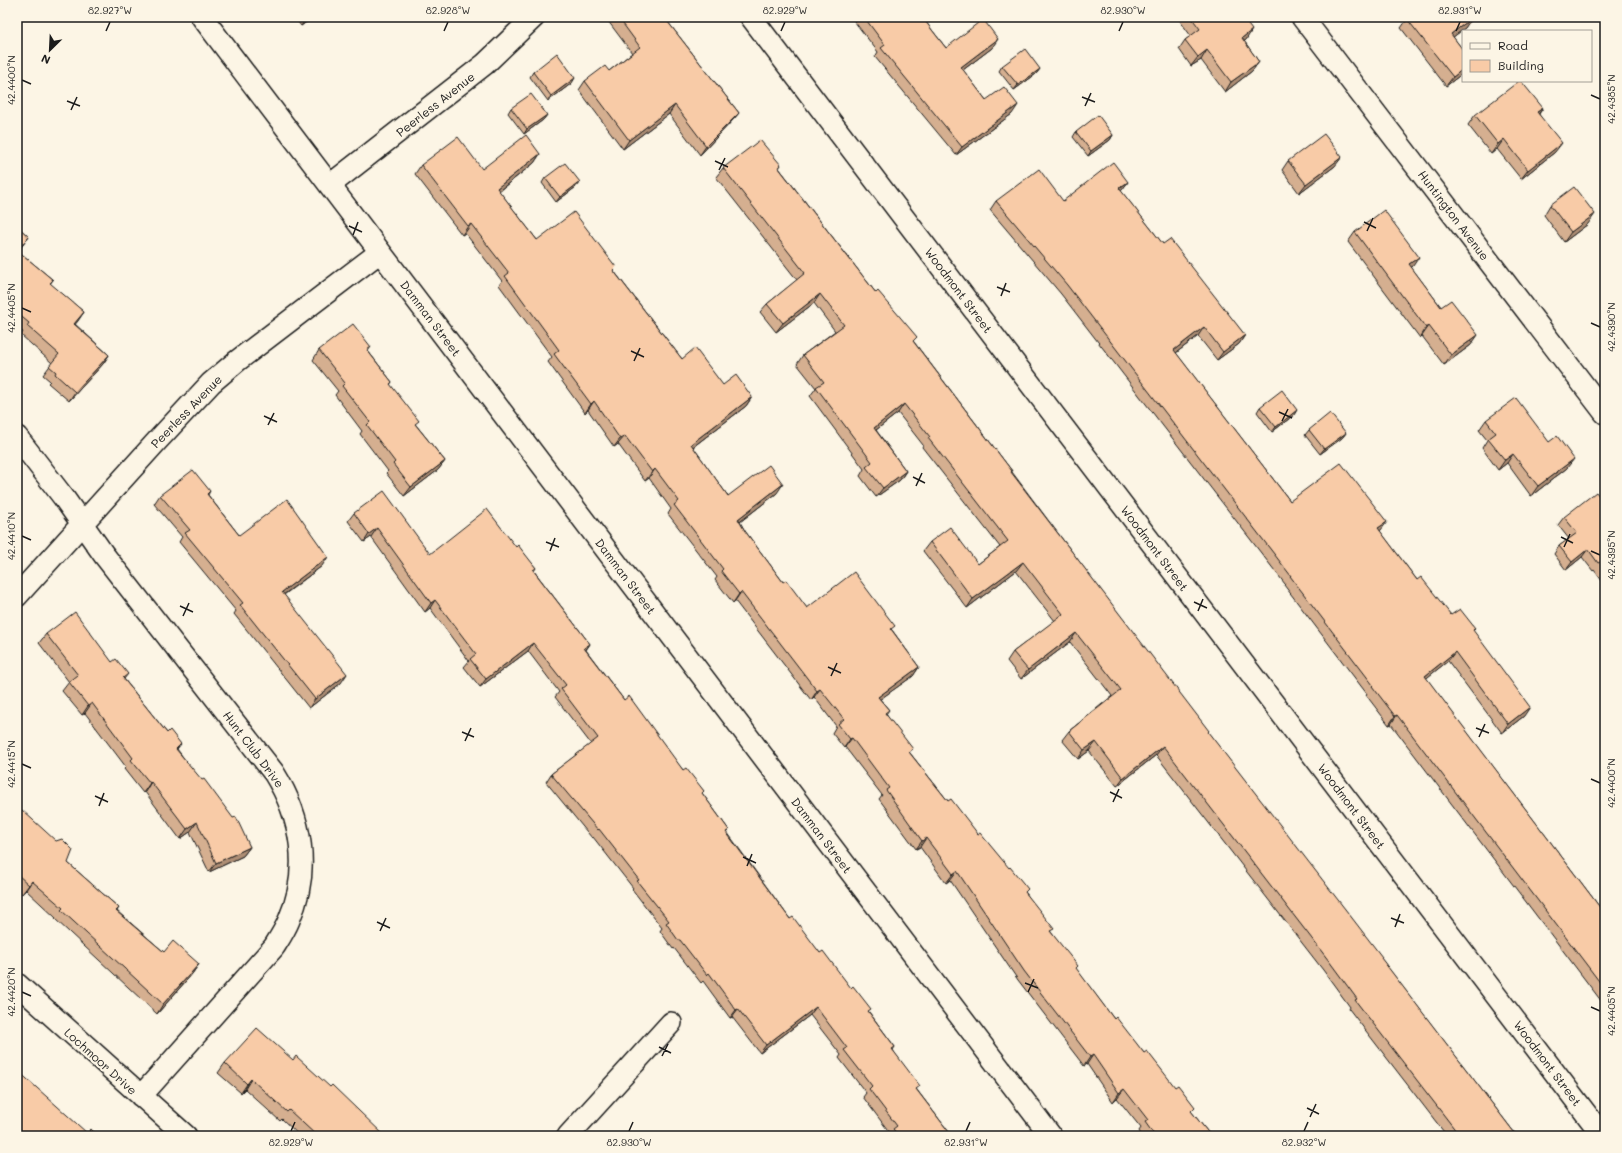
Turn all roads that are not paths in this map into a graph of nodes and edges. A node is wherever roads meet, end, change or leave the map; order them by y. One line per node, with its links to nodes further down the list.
1 (202, 17): 5 (street, Damman Street)
2 (534, 17): 5 (street, Peerless Avenue)
3 (751, 17): 17 (street, Woodmont Street)
4 (1302, 17): 7 (street, Huntington Avenue)
5 (330, 184): 6 (street, Damman Street)
6 (380, 252): 9 (street, Peerless Avenue); 16 (street, Damman Street)
7 (1605, 413)
8 (17, 437): 9 (street, Hunt Club Drive)
9 (82, 524): 10 (street, Peerless Avenue); 13 (street, Hunt Club Drive)
10 (17, 596)
11 (17, 984): 13 (street, Lochmoor Drive)
12 (671, 1023): 15 (street)
13 (141, 1096): 14 (street, Lochmoor Drive)
14 (186, 1136)
15 (568, 1136)
16 (1051, 1136)
17 (1603, 1136)

